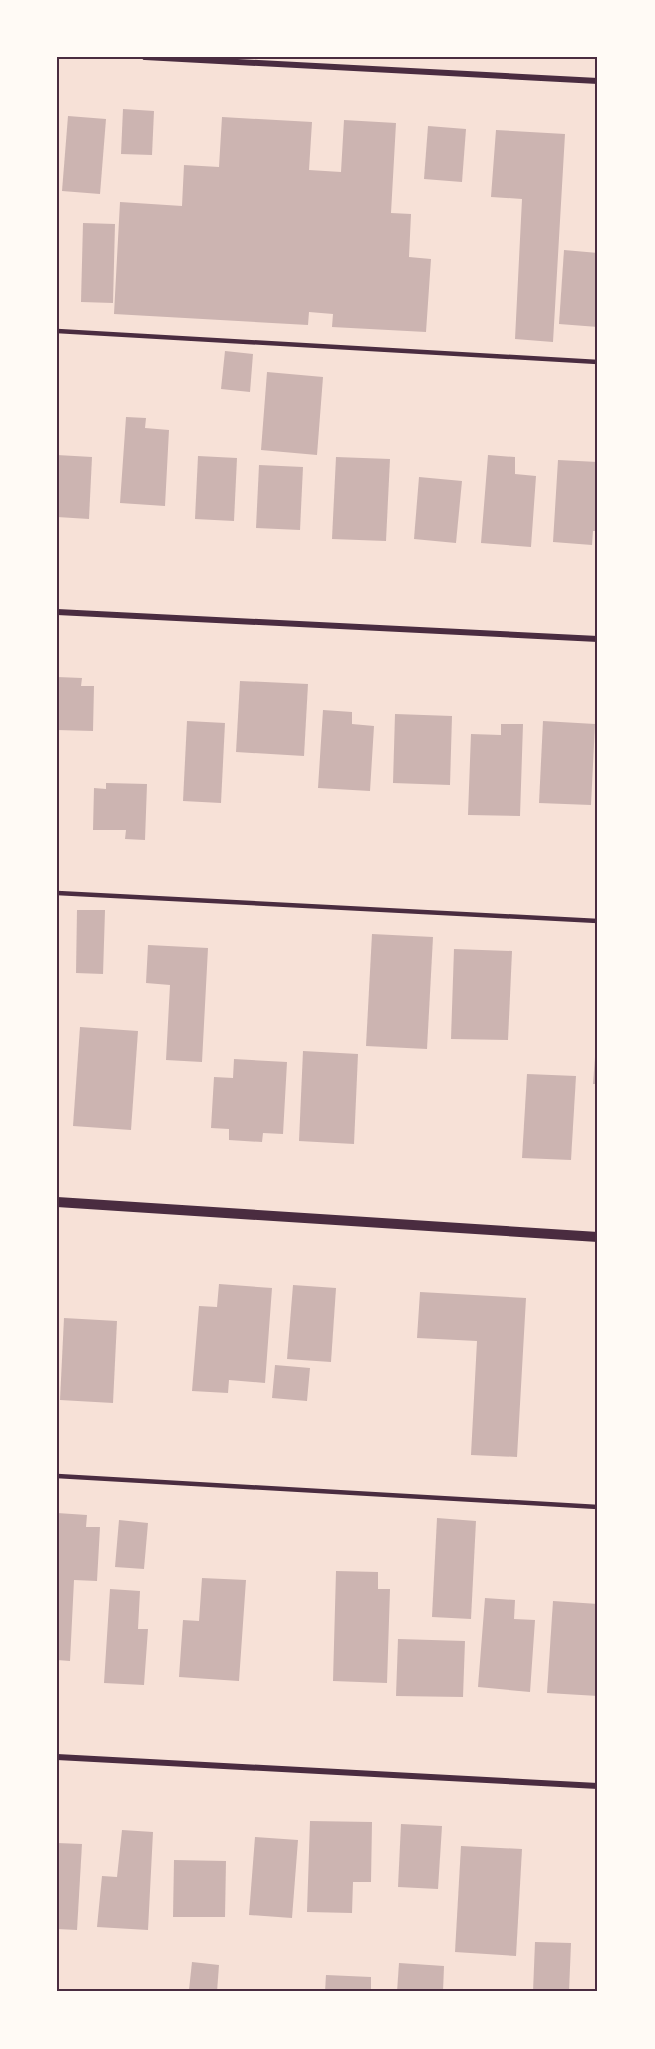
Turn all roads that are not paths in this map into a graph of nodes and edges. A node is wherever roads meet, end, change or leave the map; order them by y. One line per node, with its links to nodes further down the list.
1 (145, 57): 2 (street)
2 (598, 81)
3 (57, 331): 4 (lane)
4 (598, 362)
5 (57, 612): 6 (street)
6 (598, 639)
7 (57, 893): 8 (lane)
8 (598, 921)
9 (57, 1202): 10 (street)
10 (598, 1237)
11 (57, 1476): 12 (lane)
12 (598, 1507)
13 (57, 1757): 14 (street)
14 (598, 1786)

